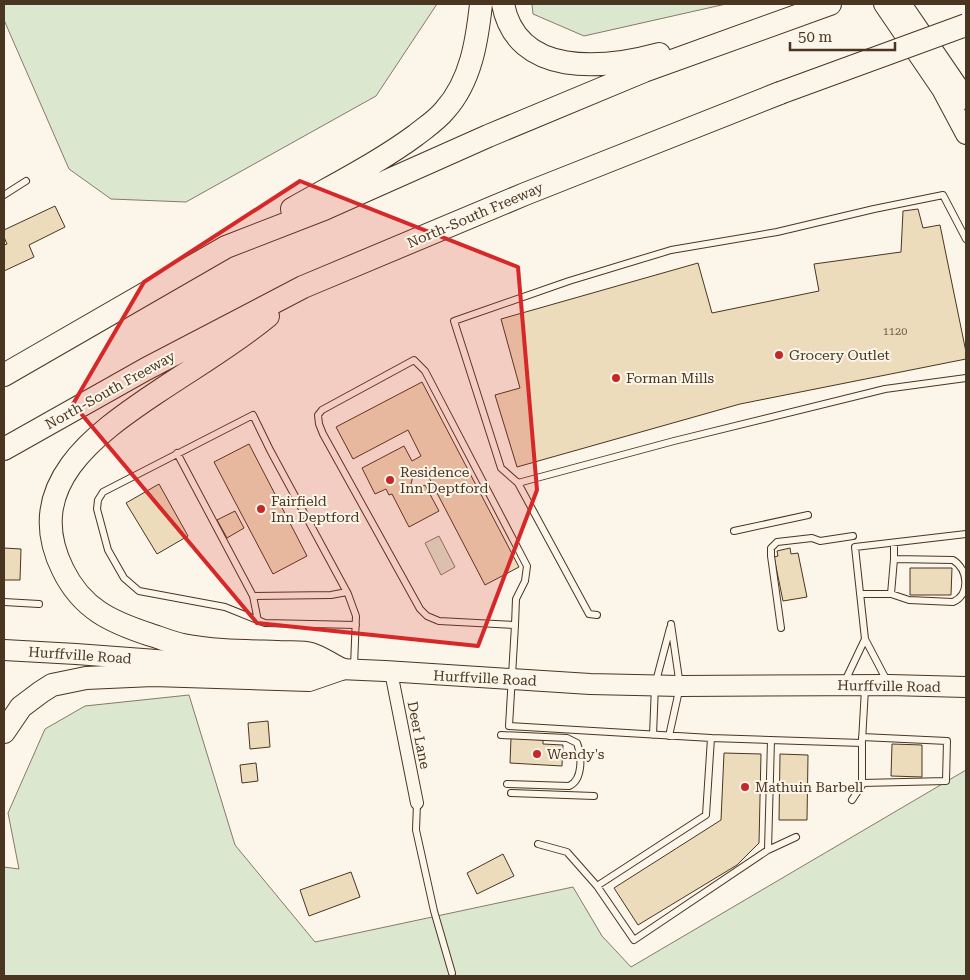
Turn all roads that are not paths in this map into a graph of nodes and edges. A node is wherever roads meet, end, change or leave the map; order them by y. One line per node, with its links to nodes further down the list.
1 (480, 4): 13 (highway)
2 (503, 4): 7 (highway)
3 (830, 4): 7 (highway)
4 (884, 4): 9 (main road)
5 (901, 4): 8 (main road)
6 (966, 25): 14 (highway, North-South Freeway, bridge)
7 (762, 28): 13 (highway)
8 (966, 99)
9 (966, 134)
10 (26, 181): 11 (lane)
11 (4, 195)
12 (966, 239): 19 (lane)
13 (226, 247): 15 (highway)
14 (303, 287): 17 (highway, North-South Freeway); 39 (highway)
15 (4, 375)
16 (966, 378): 19 (lane)
17 (4, 449)
18 (177, 453): 26 (lane); 29 (lane); 33 (lane)
19 (518, 483): 32 (lane)
20 (808, 515): 21 (lane)
21 (734, 530)
22 (966, 534): 24 (lane)
23 (853, 536): 36 (lane)
24 (894, 543): 25 (lane); 27 (lane)
25 (894, 559): 28 (lane); 28 (lane)
26 (347, 592): 29 (lane); 34 (lane)
27 (860, 594): 28 (lane); 37 (lane)
28 (891, 594)
29 (254, 596): 33 (lane)
30 (4, 602): 31 (lane)
31 (39, 604)
32 (596, 615)
33 (258, 621): 34 (lane)
34 (356, 625): 39 (lane)
35 (515, 625): 35 (lane); 41 (lane)
36 (782, 628)
37 (865, 639): 43 (lane); 45 (lane)
38 (4, 650): 39 (main road, Hurffville Road)
39 (348, 670): 40 (main road, Hurffville Road); 48 (highway)
40 (391, 672): 41 (main road, Hurffville Road); 60 (street, Deer Lane)
41 (511, 680): 42 (main road, Hurffville Road); 50 (lane)
42 (655, 685): 44 (main road, Hurffville Road); 44 (lane); 50 (lane)
43 (889, 685): 46 (main road, Hurffville Road); 47 (main road, Hurffville Road)
44 (680, 686): 45 (main road, Hurffville Road); 51 (lane)
45 (843, 686): 46 (main road, Hurffville Road)
46 (866, 686): 54 (lane)
47 (966, 688)
48 (4, 732)
49 (501, 734): 56 (lane)
50 (653, 735): 51 (lane)
51 (669, 736): 52 (lane)
52 (711, 738): 53 (lane); 64 (lane)
53 (770, 740): 54 (lane); 63 (lane)
54 (862, 740): 55 (lane); 55 (lane)
55 (862, 783): 59 (lane)
56 (507, 784)
57 (512, 793): 58 (lane)
58 (594, 796)
59 (852, 800)
60 (417, 803): 65 (lane)
61 (796, 836): 63 (lane)
62 (538, 844): 64 (lane)
63 (768, 850): 64 (lane)
64 (597, 886)
65 (452, 973)

